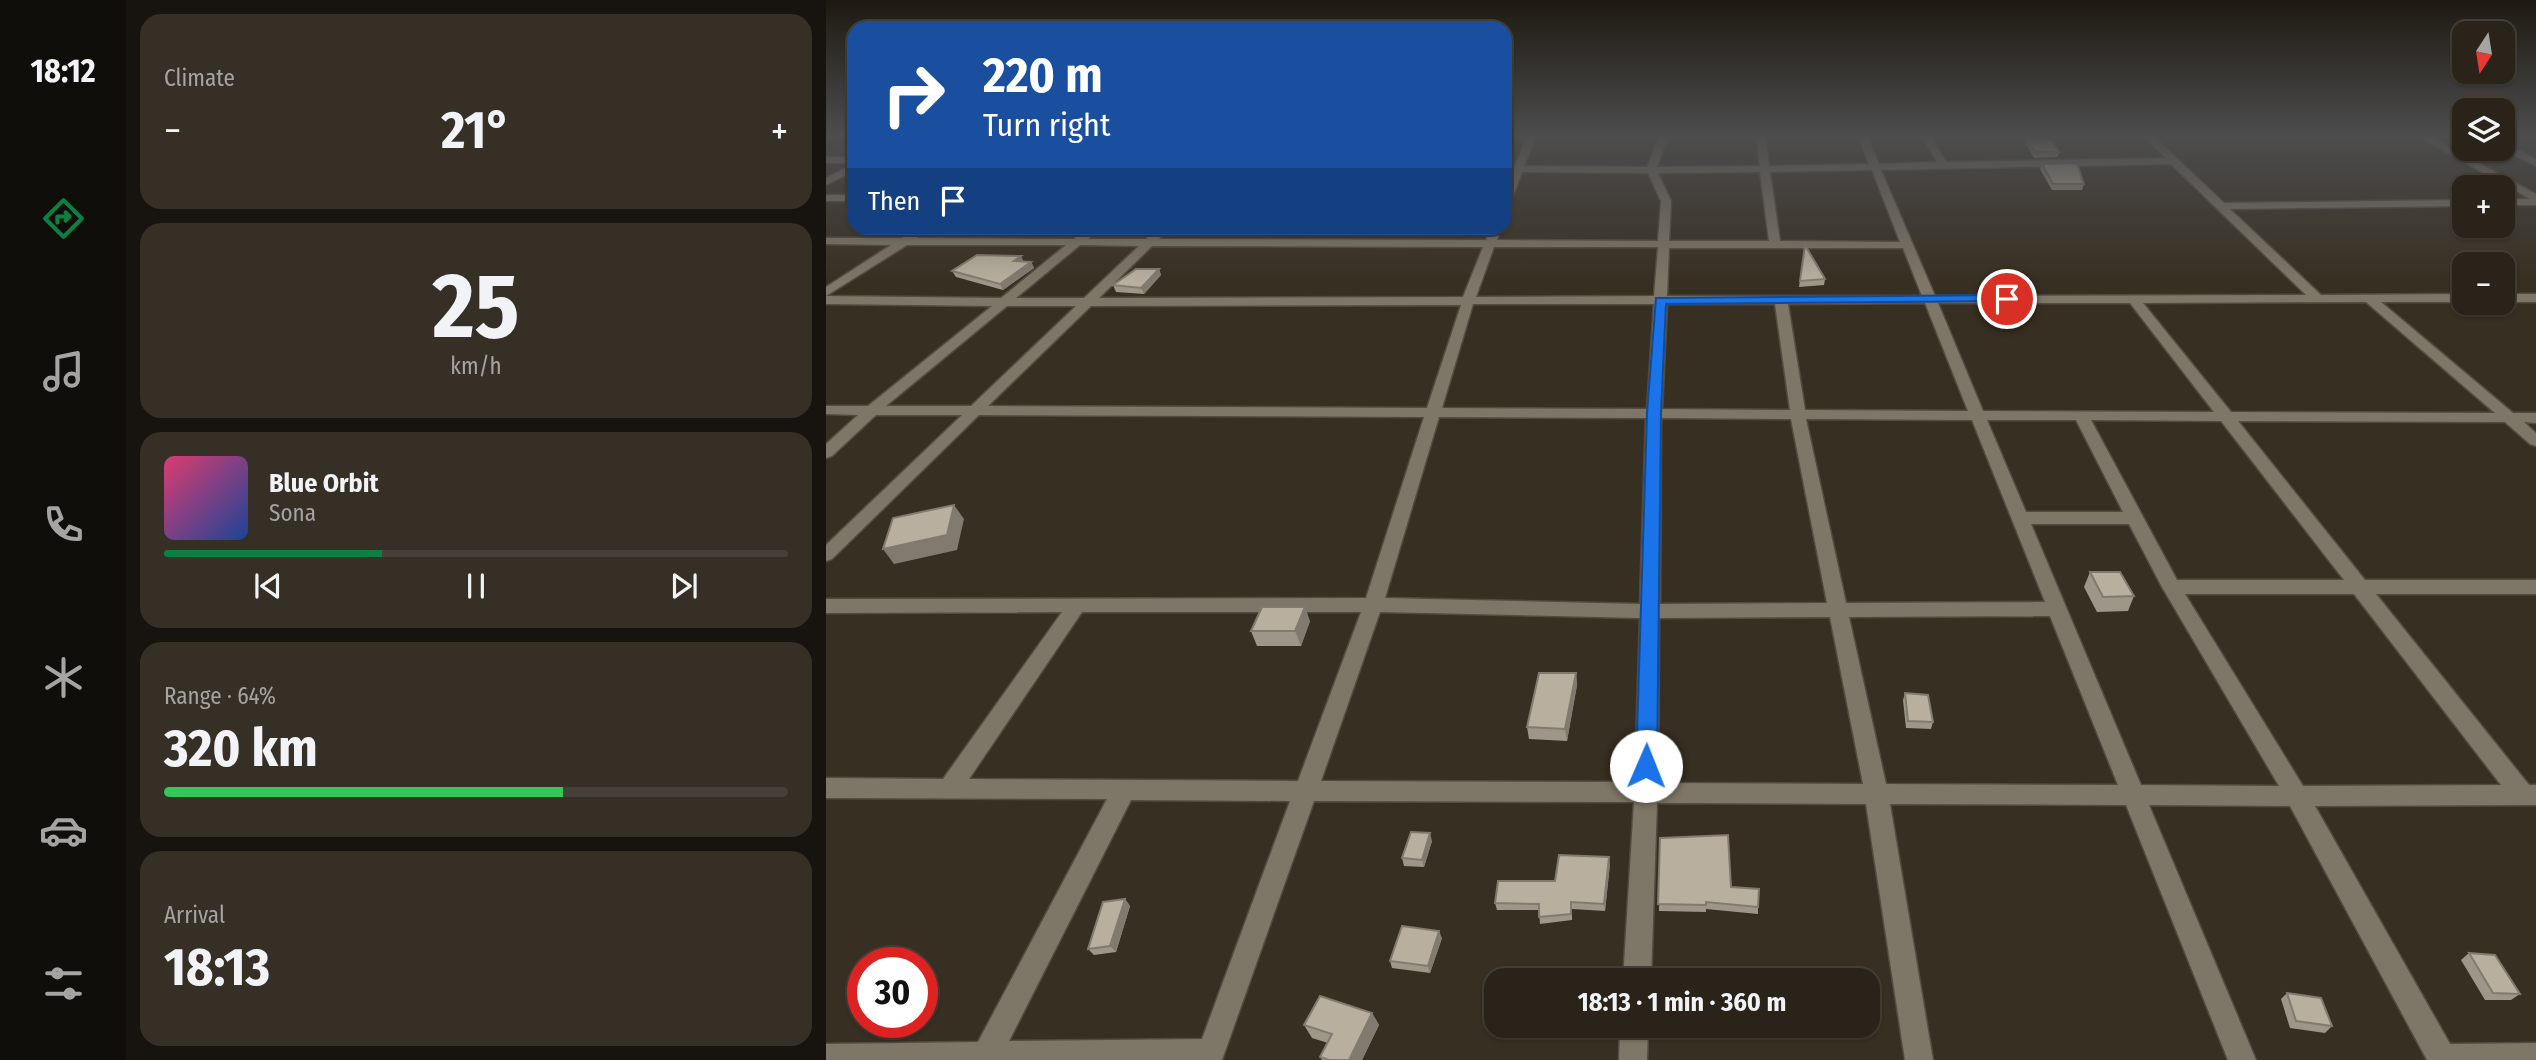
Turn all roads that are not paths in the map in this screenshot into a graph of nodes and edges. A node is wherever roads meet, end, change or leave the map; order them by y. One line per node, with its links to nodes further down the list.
1 (1658, 183): 22 (street)
2 (1767, 183): 23 (street)
3 (1882, 183): 24 (street)
4 (2195, 183): 11 (street)
5 (2507, 183): 8 (street)
6 (826, 198): 7 (street)
7 (847, 198)
8 (2536, 200): 9 (street)
9 (2515, 201)
10 (2452, 203): 11 (street)
11 (2220, 206): 26 (street)
12 (914, 235): 18 (street)
13 (1086, 235): 19 (street)
14 (1157, 235): 20 (street)
15 (1414, 235): 21 (street)
16 (1493, 235): 21 (street); 22 (street); 34 (street)
17 (826, 241): 18 (street)
18 (904, 242): 19 (street); 25 (street)
19 (1079, 242): 20 (street); 37 (street)
20 (1149, 243): 21 (street); 38 (street)
21 (1410, 243)
22 (1665, 244): 23 (street); 35 (street)
23 (1775, 244): 24 (street)
24 (1907, 245): 31 (street)
25 (826, 292)
26 (2317, 298): 27 (street); 32 (street)
27 (2369, 298): 28 (street); 48 (street)
28 (2452, 298)
29 (2515, 298): 30 (street)
30 (2536, 298)
31 (1929, 299): 32 (street); 36 (street); 45 (street)
32 (2134, 299): 47 (street)
33 (826, 300): 37 (street)
34 (1468, 300): 35 (street); 38 (street); 42 (street)
35 (1660, 300): 36 (street); 43 (street)
36 (1781, 300): 44 (street)
37 (1005, 302): 38 (street); 40 (street)
38 (1087, 302): 41 (street)
39 (826, 410): 40 (street)
40 (872, 411): 41 (street); 51 (street)
41 (974, 411): 42 (street); 54 (street)
42 (1433, 413): 43 (street); 58 (street)
43 (1654, 413): 44 (street); 62 (street)
44 (1798, 415): 45 (street); 63 (street)
45 (1977, 416): 46 (street); 52 (street)
46 (2081, 416): 47 (street); 53 (street)
47 (2228, 416): 48 (street); 56 (street)
48 (2509, 418): 49 (street); 50 (street)
49 (2536, 418)
50 (2536, 441)
51 (826, 453)
52 (2019, 517): 53 (street); 61 (street)
53 (2135, 518): 55 (street)
54 (826, 555)
55 (2171, 587): 56 (street); 72 (street)
56 (2361, 587): 57 (street); 71 (street)
57 (2536, 587)
58 (1373, 605): 60 (street); 62 (street); 65 (street)
59 (826, 606): 60 (street)
60 (1076, 607): 66 (street)
61 (2056, 609): 63 (street); 70 (street)
62 (1649, 611): 63 (street); 68 (street)
63 (1840, 611): 69 (street)
64 (826, 788): 66 (street)
65 (1305, 789): 67 (street); 68 (street); 75 (street)
66 (948, 790): 67 (street)
67 (1124, 790): 78 (street)
68 (1646, 792): 69 (street); 73 (street)
69 (1876, 792): 70 (street); 81 (street)
70 (2131, 793): 72 (street); 82 (street)
71 (2529, 795): 72 (street)
72 (2297, 796): 79 (street)
73 (1638, 968)
74 (1634, 1038): 80 (street)
75 (1209, 1057): 78 (street)
76 (2536, 1057): 79 (street)
77 (826, 1058): 78 (street)
78 (985, 1058)
79 (2442, 1059)
80 (1633, 1060)
81 (1919, 1060)
82 (2242, 1060)

